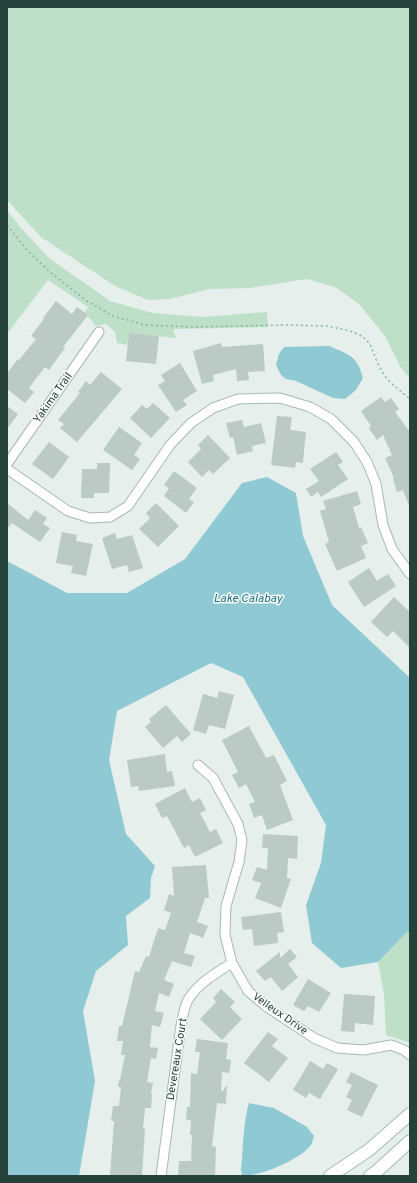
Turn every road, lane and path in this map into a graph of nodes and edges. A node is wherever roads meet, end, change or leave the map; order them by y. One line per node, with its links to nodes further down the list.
1 (7, 225): 3 (path)
2 (99, 332): 4 (street, Yakima Trail)
3 (410, 399)
4 (7, 464)
5 (7, 469): 6 (street)
6 (410, 574)
7 (198, 765): 8 (street, Velleux Drive)
8 (232, 963): 9 (street, Velleux Drive); 12 (street, Devereaux Court)
9 (410, 1055)
10 (410, 1114): 13 (street)
11 (410, 1141): 14 (street)
12 (160, 1176)
13 (330, 1176)
14 (370, 1176)

